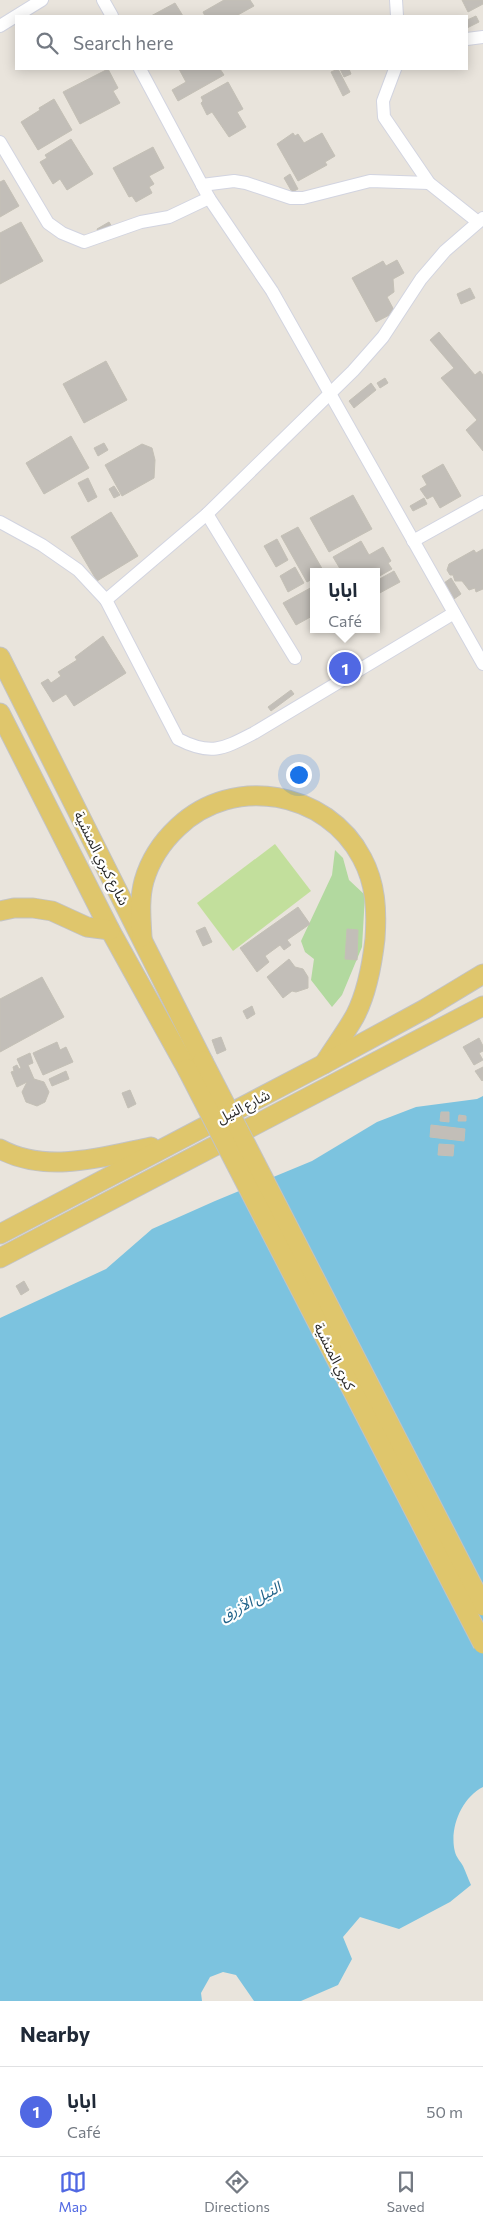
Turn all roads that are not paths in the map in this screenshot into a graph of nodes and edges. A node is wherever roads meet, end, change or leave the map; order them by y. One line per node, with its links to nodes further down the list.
1 (42, 0): 4 (street)
2 (103, 0): 5 (street)
3 (396, 0): 6 (street)
4 (18, 15)
5 (111, 15)
6 (398, 15)
7 (15, 17): 8 (street)
8 (0, 26)
9 (483, 37): 10 (street)
10 (468, 38)
11 (141, 70): 15 (street)
12 (395, 70): 14 (street)
13 (0, 142): 16 (street)
14 (429, 183): 15 (street); 17 (street)
15 (202, 185): 16 (street)
16 (209, 198): 18 (street)
17 (480, 220): 18 (street)
18 (329, 393): 20 (street); 22 (street)
19 (483, 502): 22 (street)
20 (207, 514): 23 (street); 26 (street)
21 (0, 522): 23 (street)
22 (413, 541): 24 (street)
23 (106, 600): 24 (street)
24 (454, 613): 27 (street)
25 (0, 657): 31 (main road, شارع كبري المنشية)
26 (295, 658)
27 (483, 664)
28 (0, 713): 30 (main road, شارع كبري المنشية)
29 (0, 911): 30 (main road)
30 (110, 930): 35 (main road, شارع كبري المنشية)
31 (142, 937): 34 (main road); 35 (main road, شارع كبري المنشية)
32 (483, 974): 34 (main road, شارع النيل)
33 (483, 1006): 39 (main road, شارع النيل)
34 (324, 1064): 36 (main road, شارع النيل)
35 (195, 1065): 40 (main road, كبري المنشية, bridge); 41 (main road, كبري المنشية, bridge)
36 (174, 1142): 37 (main road); 38 (main road, شارع النيل)
37 (0, 1149)
38 (0, 1234)
39 (0, 1258)
40 (483, 1606)
41 (483, 1644)

